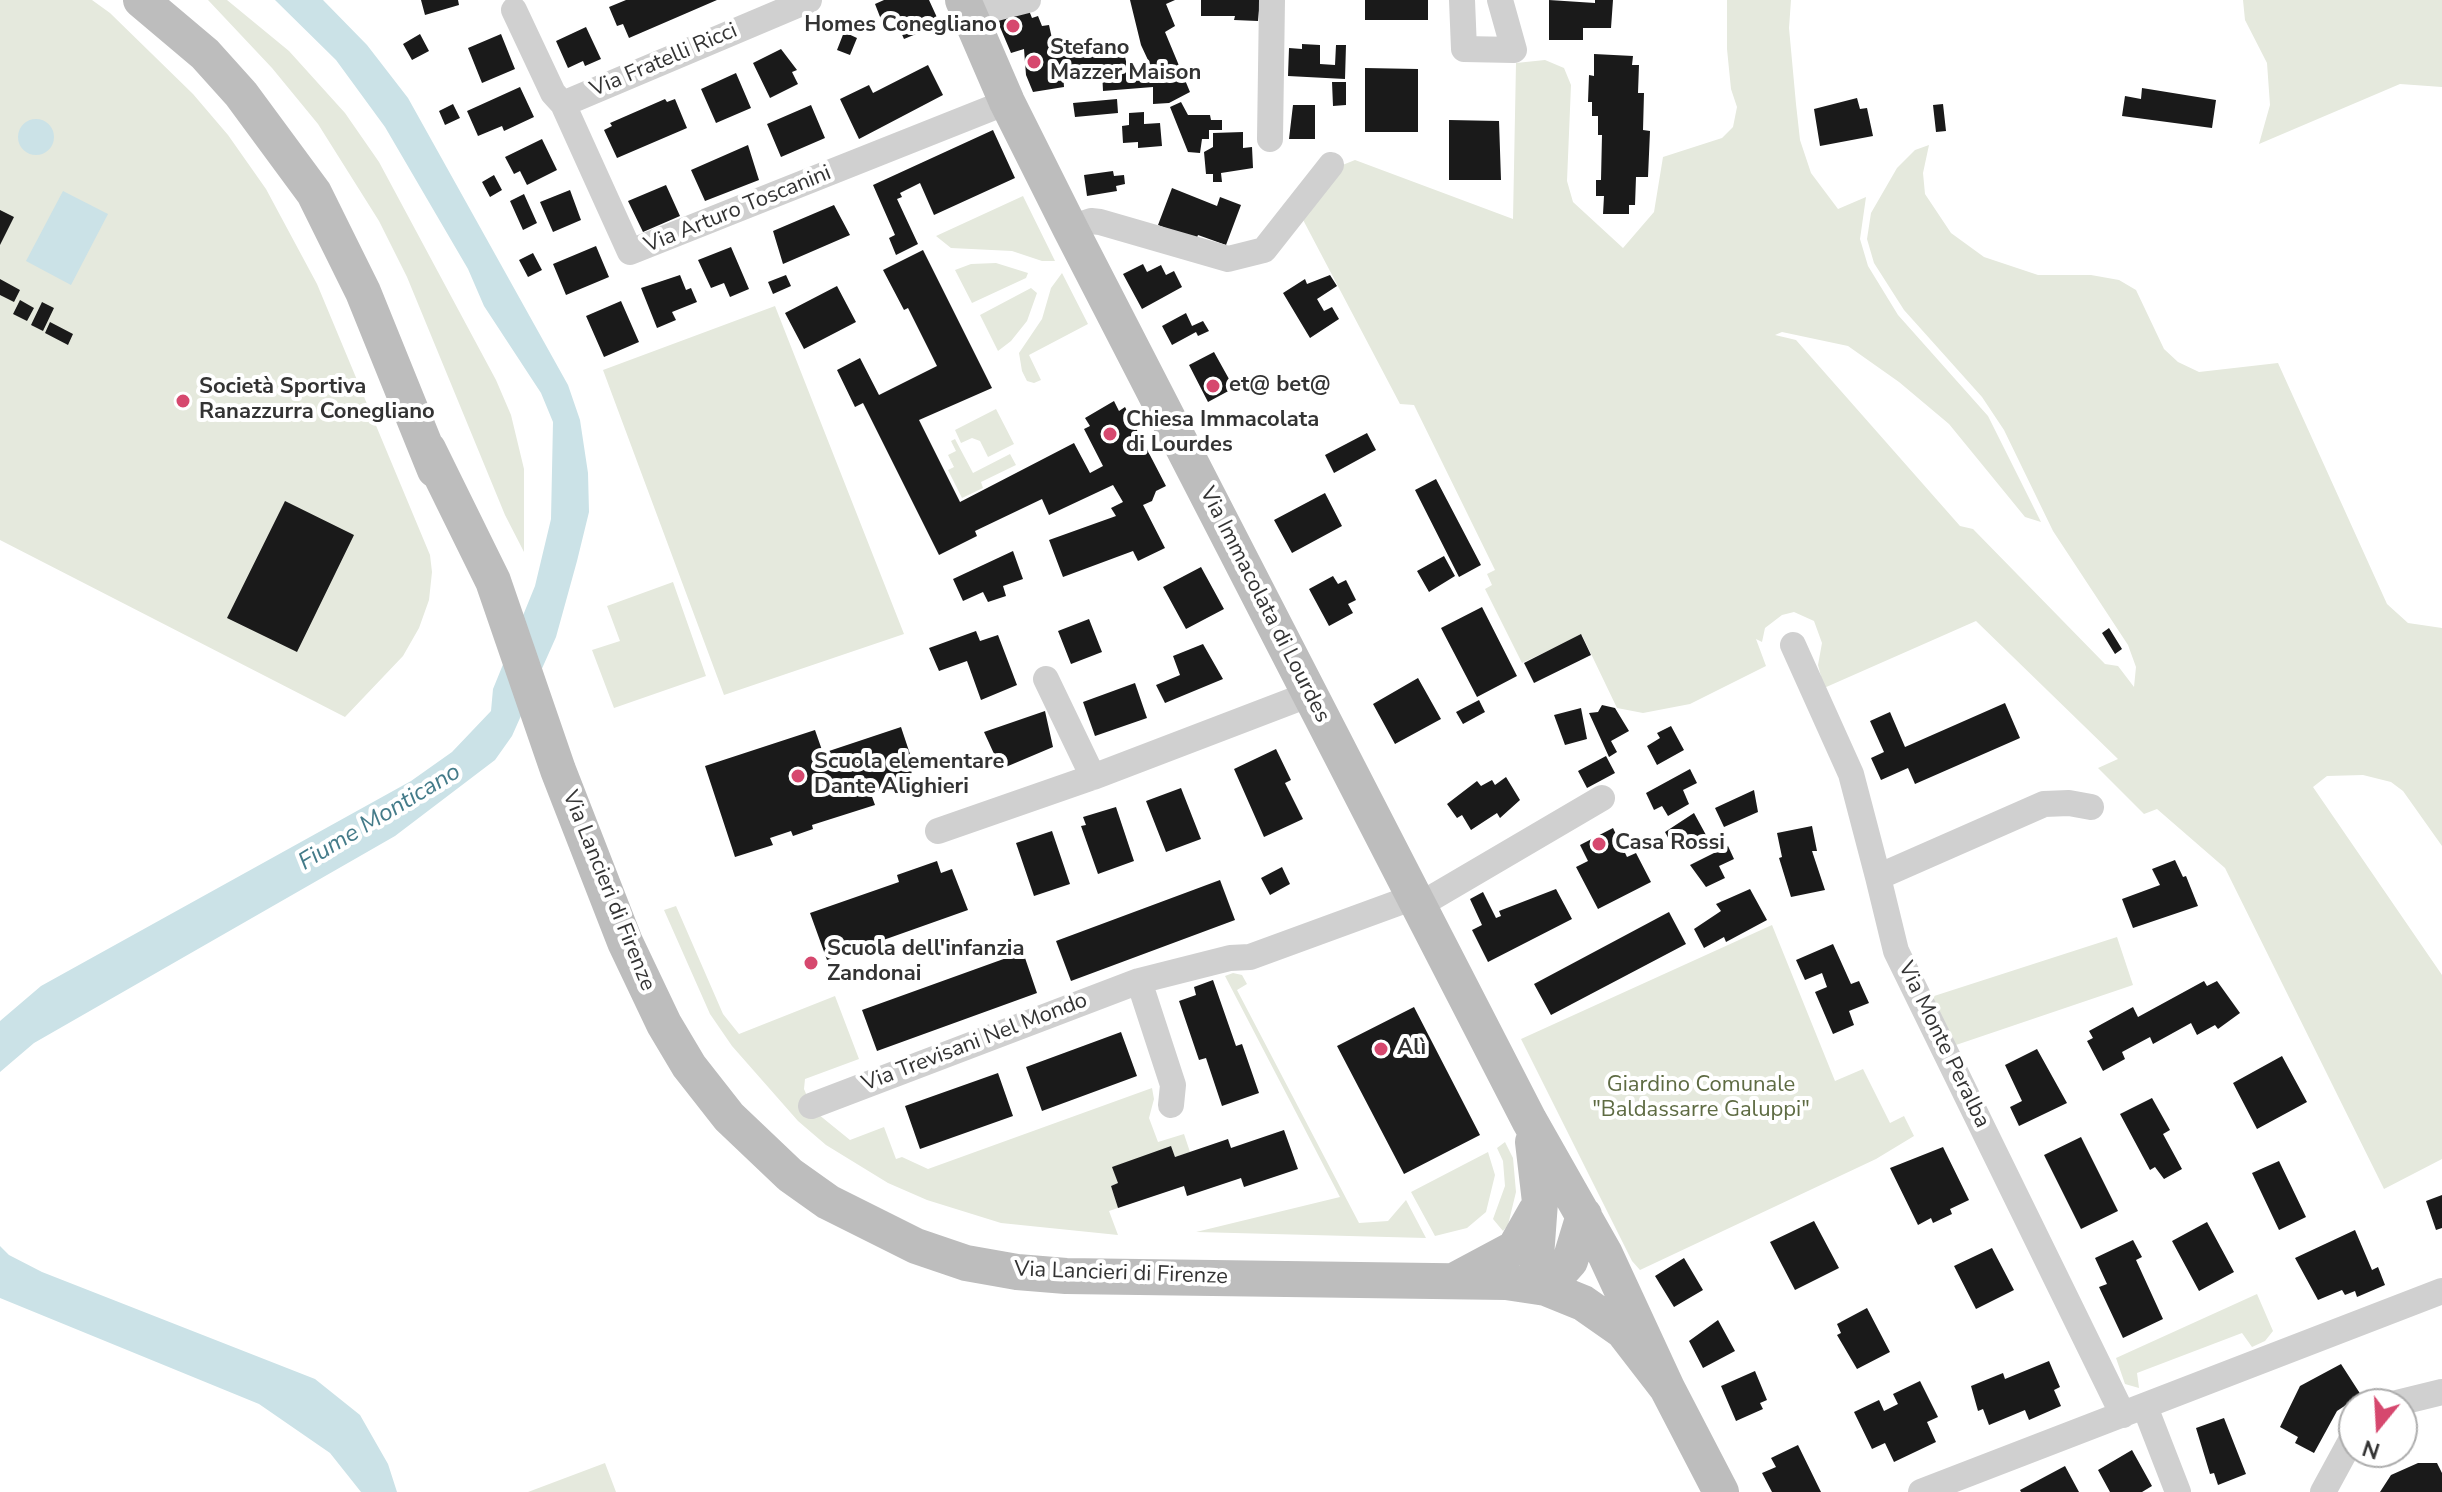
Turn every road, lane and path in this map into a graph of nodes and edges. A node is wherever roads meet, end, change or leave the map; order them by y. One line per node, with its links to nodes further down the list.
1 (141, 0): 29 (main road, Via Lancieri di Firenze)
2 (809, 0): 10 (street, Via Fratelli Ricci)
3 (1028, 0): 7 (street)
4 (1272, 0): 11 (street)
5 (1462, 0): 6 (street)
6 (1500, 0)
7 (966, 8): 9 (main road, Via Immacolata di Lourdes)
8 (514, 10): 10 (street, Via Arturo Toscanini)
9 (1007, 102): 10 (street, Via Arturo Toscanini); 13 (main road, Via Immacolata di Lourdes)
10 (563, 104)
11 (1270, 139)
12 (1331, 165): 13 (street)
13 (1070, 228): 16 (main road, Via Immacolata di Lourdes)
14 (1793, 645): 21 (street, Via Monte Peralba)
15 (1046, 679): 17 (street)
16 (1310, 694): 17 (street); 22 (main road, Via Immacolata di Lourdes)
17 (1093, 777): 20 (street)
18 (1602, 798): 22 (street, Via Trevisani Nel Mondo)
19 (2091, 807): 21 (street)
20 (938, 831)
21 (1878, 877): 35 (street, Via Monte Peralba)
22 (1416, 901): 23 (street, Via Trevisani Nel Mondo); 26 (main road, Via Immacolata di Lourdes)
23 (1139, 981): 24 (street); 25 (street, Via Trevisani Nel Mondo)
24 (1171, 1105)
25 (811, 1106)
26 (1529, 1120): 27 (main road, Via Immacolata di Lourdes); 28 (main road, Via Immacolata di Lourdes)
27 (1540, 1202): 29 (main road); 30 (main road, Via Immacolata di Lourdes)
28 (1584, 1215): 30 (main road); 32 (main road, Via Immacolata di Lourdes)
29 (1453, 1281): 30 (main road, Via Lancieri di Firenze)
30 (1546, 1288): 32 (main road, Via Lancieri di Firenze)
31 (2442, 1291): 35 (street)
32 (1667, 1388): 38 (main road, Via Immacolata di Lourdes)
33 (2442, 1392): 34 (street)
34 (2418, 1398)
35 (2134, 1411): 37 (street); 40 (street, Via Monte Peralba)
36 (2338, 1464): 41 (street)
37 (1985, 1481): 39 (street)
38 (1721, 1492)
39 (1921, 1492)
40 (2178, 1492)
41 (2323, 1492)

